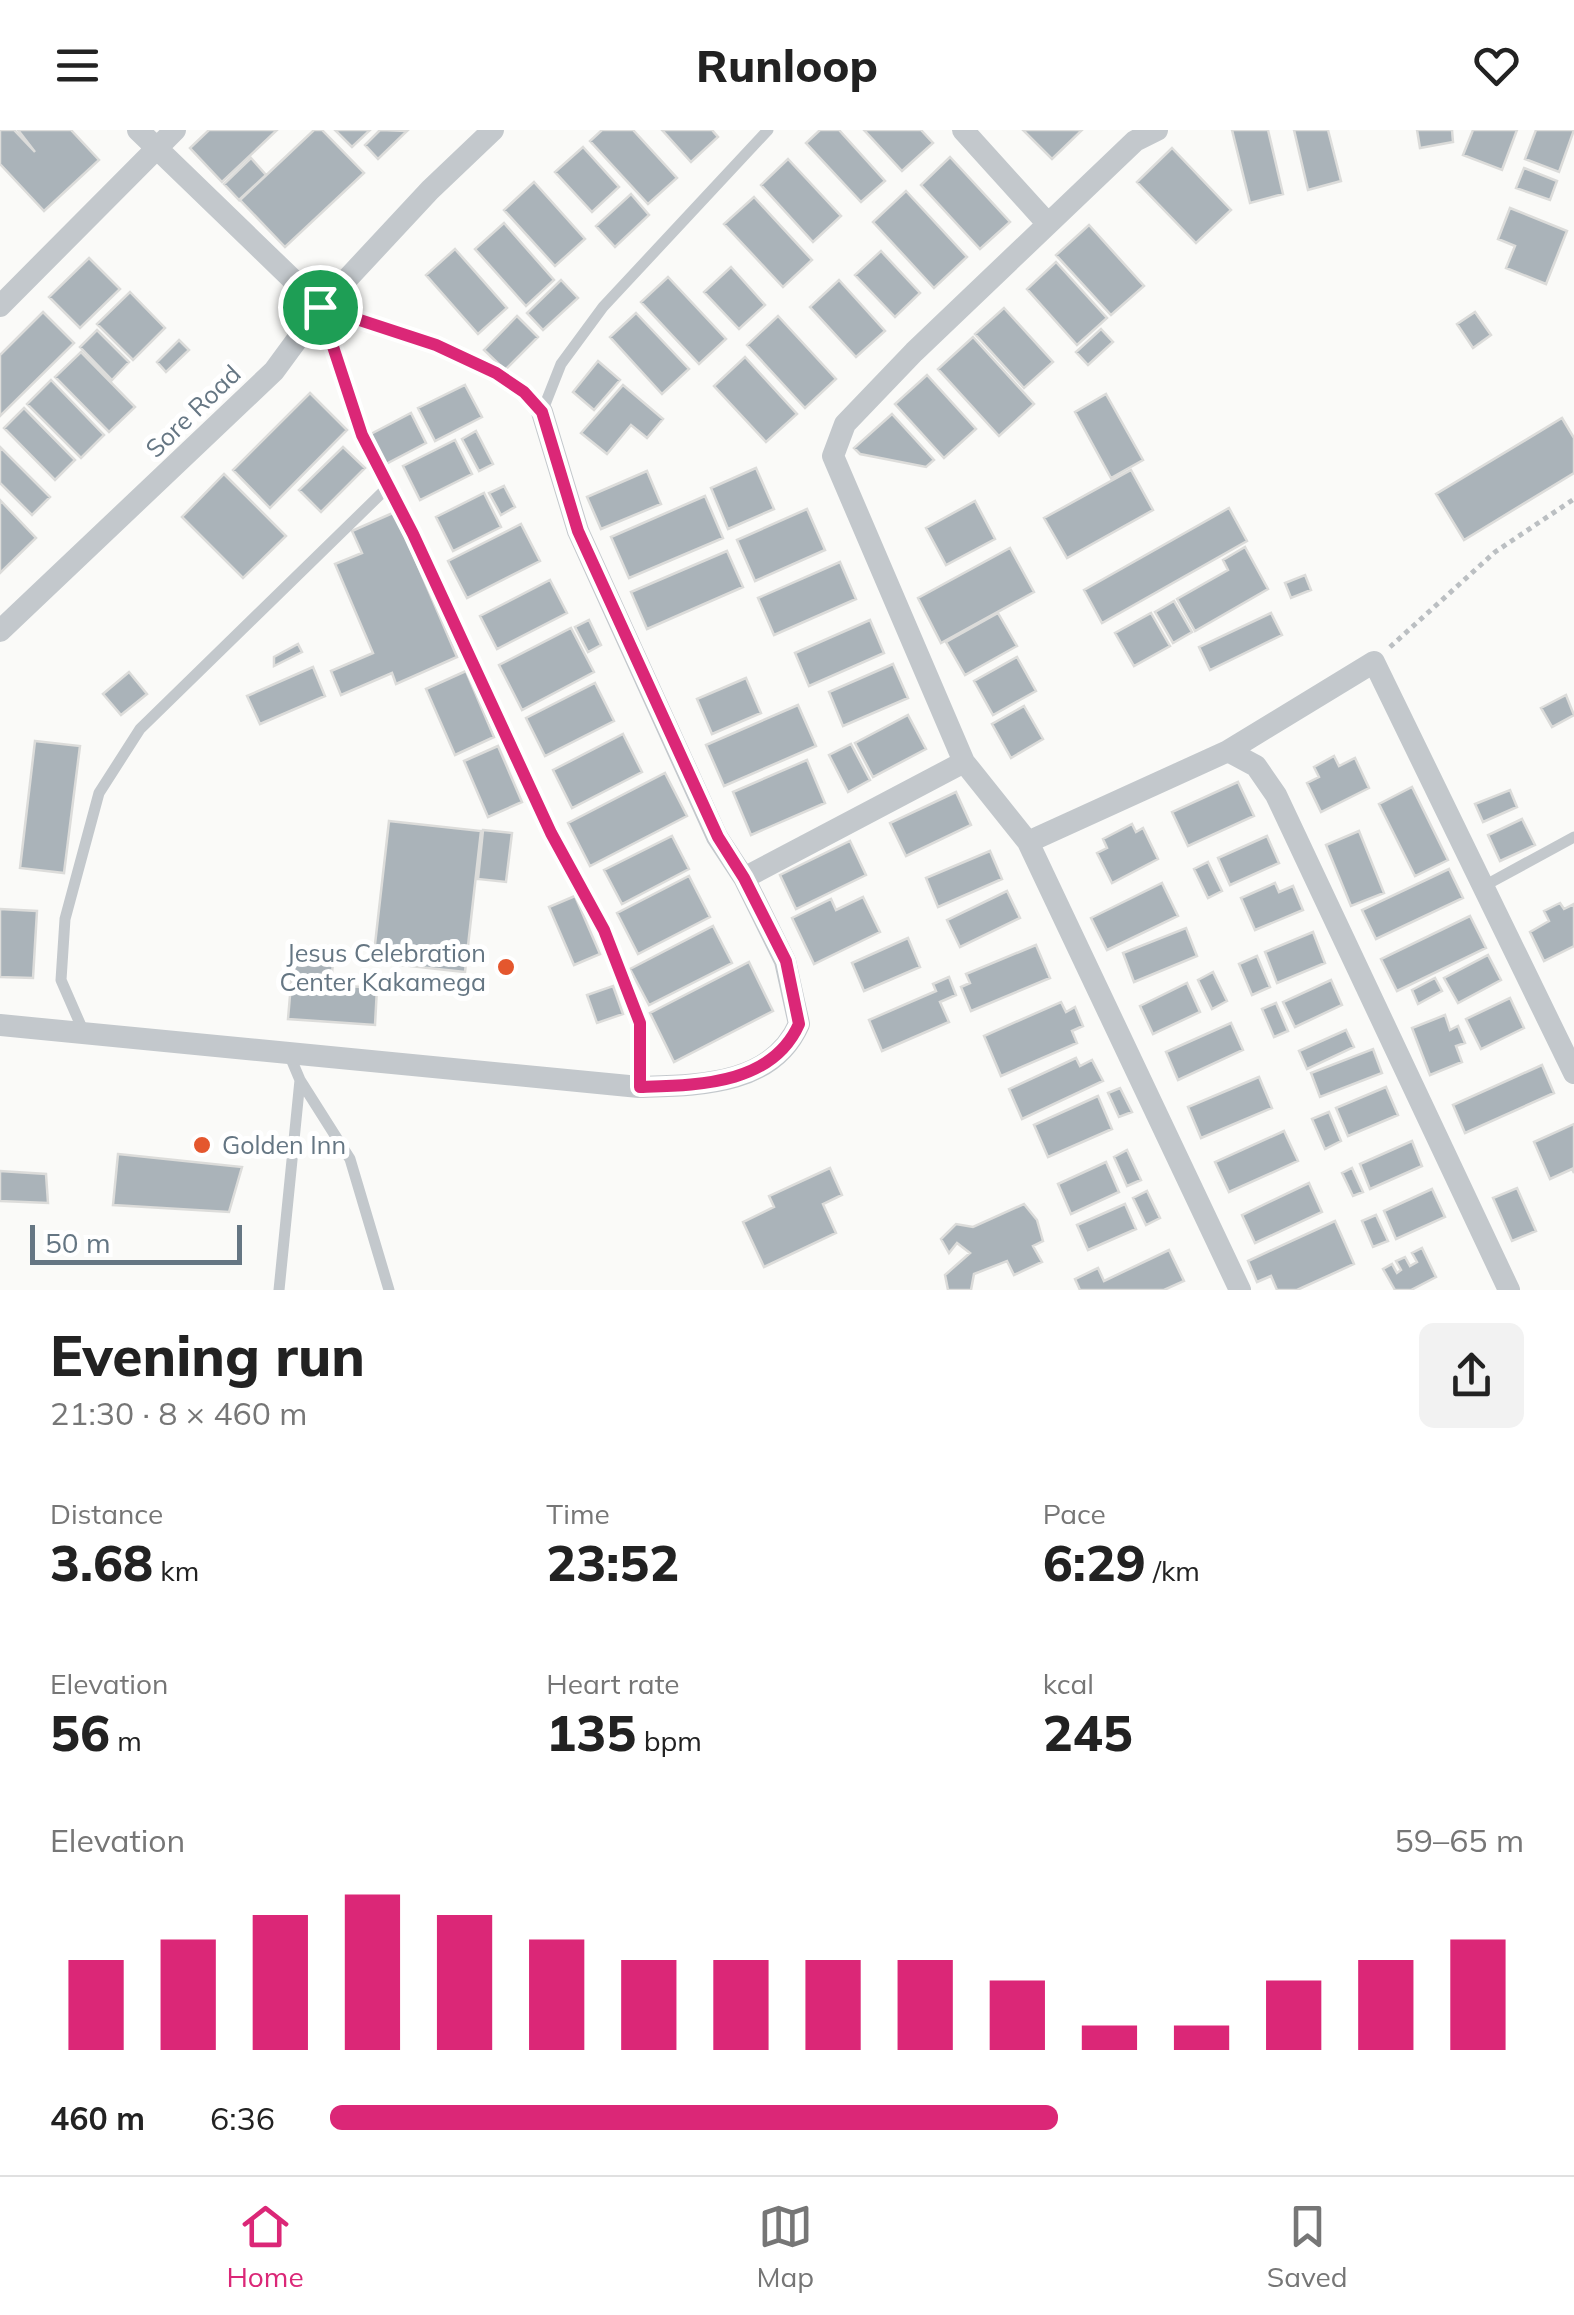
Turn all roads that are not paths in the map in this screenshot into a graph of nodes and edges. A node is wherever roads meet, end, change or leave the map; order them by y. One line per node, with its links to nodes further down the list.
1 (138, 130): 7 (street)
2 (175, 130): 7 (street)
3 (493, 130): 10 (street, Sore Road)
4 (768, 130): 11 (lane)
5 (963, 130): 8 (street)
6 (1157, 130): 8 (street)
7 (156, 148): 9 (street); 10 (street)
8 (1048, 224): 15 (street)
9 (0, 306)
10 (320, 307): 11 (lane); 12 (lane); 13 (street, Sore Road)
11 (542, 412): 18 (street)
12 (388, 486): 21 (lane); 25 (lane)
13 (0, 631)
14 (1228, 751): 17 (street); 19 (street); 29 (street)
15 (964, 762): 17 (street); 18 (street)
16 (1574, 836): 19 (lane)
17 (1028, 842): 28 (street)
18 (744, 878): 25 (street)
19 (1484, 886): 23 (street)
20 (0, 1026): 21 (street)
21 (85, 1035): 22 (street)
22 (288, 1050): 24 (lane); 25 (street)
23 (1574, 1073)
24 (300, 1080): 26 (lane); 27 (lane)
25 (640, 1087)
26 (279, 1290)
27 (389, 1290)
28 (1240, 1290)
29 (1509, 1290)

